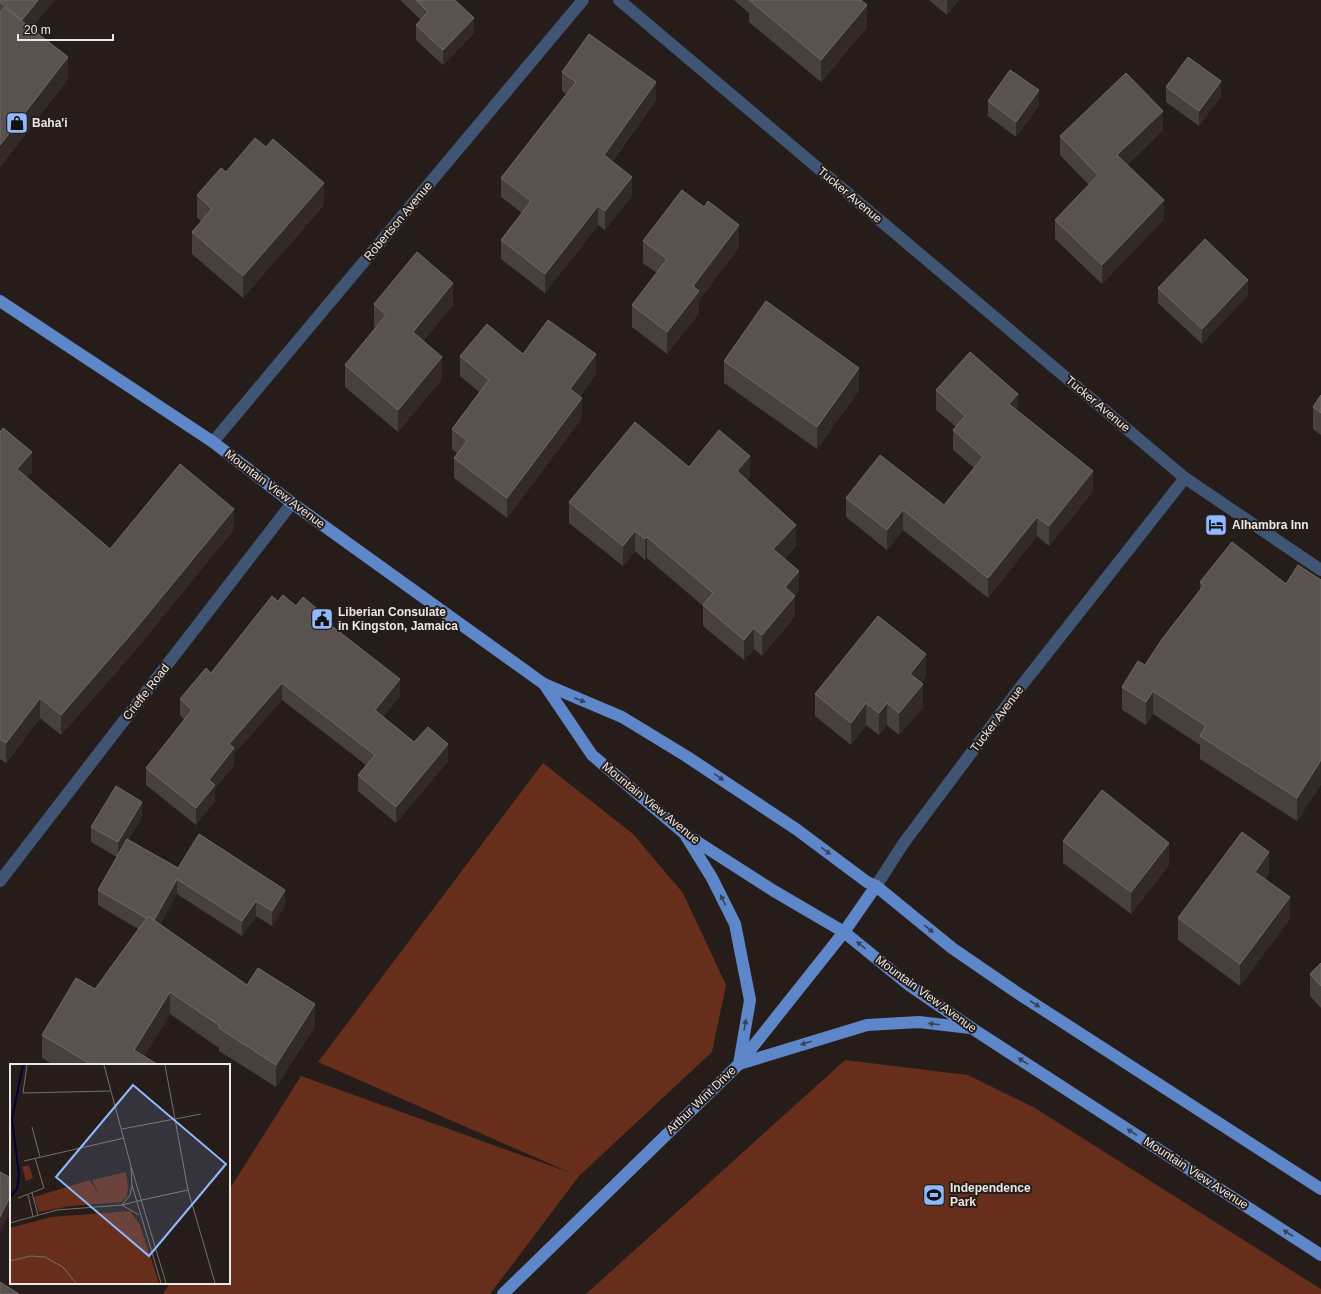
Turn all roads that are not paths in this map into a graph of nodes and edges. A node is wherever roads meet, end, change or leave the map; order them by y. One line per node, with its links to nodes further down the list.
1 (583, 0): 4 (street, Robertson Avenue)
2 (619, 0): 5 (street, Tucker Avenue)
3 (0, 301): 4 (main road, Mountain View Avenue)
4 (214, 442): 6 (main road, Mountain View Avenue)
5 (1185, 478): 7 (street); 11 (street, Tucker Avenue)
6 (292, 503): 8 (main road, Mountain View Avenue); 10 (street, Crieffe Road)
7 (1321, 570)
8 (544, 684): 9 (main road, Mountain View Avenue); 11 (main road, Mountain View Avenue, one-way to 11)
9 (685, 834): 12 (main road, Mountain View Avenue); 14 (main road, one-way to 9)
10 (0, 881)
11 (876, 886): 12 (main road, Arthur Wint Drive); 15 (main road, Mountain View Avenue, one-way to 15)
12 (844, 932): 13 (main road, Mountain View Avenue, one-way to 12); 14 (main road, Arthur Wint Drive)
13 (973, 1028): 14 (main road, one-way to 14); 16 (main road, Mountain View Avenue, one-way to 13)
14 (739, 1064): 17 (main road, Arthur Wint Drive)
15 (1321, 1189)
16 (1321, 1255)
17 (503, 1294)

